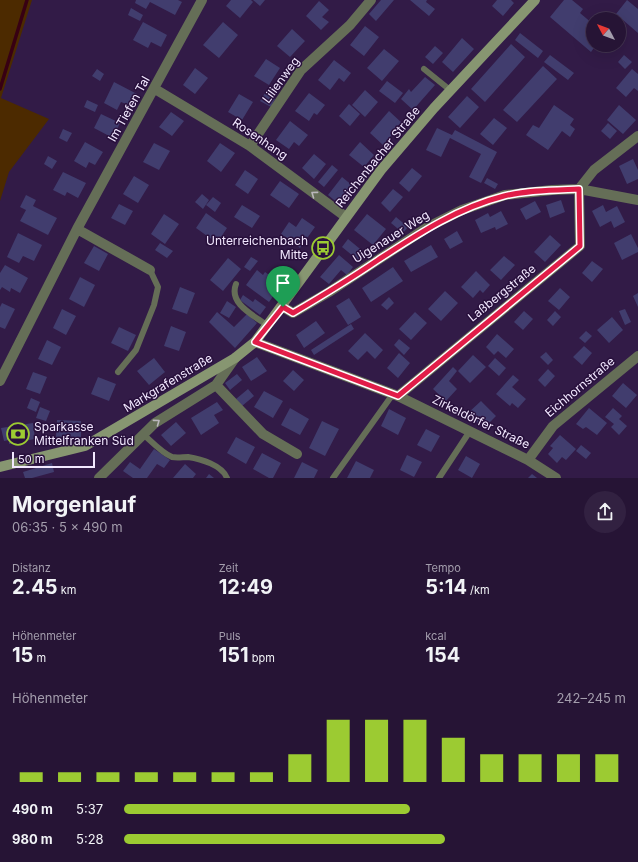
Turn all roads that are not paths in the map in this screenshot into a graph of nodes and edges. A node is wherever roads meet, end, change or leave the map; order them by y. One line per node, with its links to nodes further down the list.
1 (202, 0): 5 (street, Im Tiefen Tal)
2 (371, 0): 8 (street, Lilienweg)
3 (535, 0): 6 (main road, Reichenbacher Straße)
4 (424, 68): 6 (lane)
5 (155, 89): 8 (street, Rosenhang); 12 (street, Im Tiefen Tal)
6 (450, 90): 11 (main road, Reichenbacher Straße)
7 (638, 136): 9 (street)
8 (250, 146): 11 (street, Rosenhang, one-way to 8)
9 (579, 189): 10 (street, Uigenauer Weg); 15 (street, Uigenauer Weg); 23 (street, Laßbergstraße)
10 (638, 200)
11 (346, 217): 15 (main road, Reichenbacher Straße)
12 (78, 229): 13 (street); 21 (street, Im Tiefen Tal)
13 (150, 270): 20 (lane)
14 (236, 284): 16 (lane)
15 (283, 307): 16 (main road, Reichenbacher Straße)
16 (268, 326): 17 (main road, Reichenbacher Straße)
17 (255, 342): 19 (main road, Markgrafenstraße); 23 (street, Zirkeldörfer Straße)
18 (638, 356): 27 (street, Eichhornstraße)
19 (235, 358): 22 (street); 28 (main road, Markgrafenstraße)
20 (118, 372)
21 (0, 381)
22 (216, 385): 25 (street, one-way to 22); 26 (street)
23 (395, 395): 24 (street, Zirkeldörfer Straße); 31 (lane)
24 (470, 431): 27 (street, Zirkeldörfer Straße); 32 (lane)
25 (143, 434): 29 (street); 30 (lane)
26 (297, 454)
27 (528, 460): 33 (street, Zirkeldörfer Straße)
28 (0, 467)
29 (99, 478)
30 (227, 478)
31 (333, 478)
32 (438, 478)
33 (556, 478)

